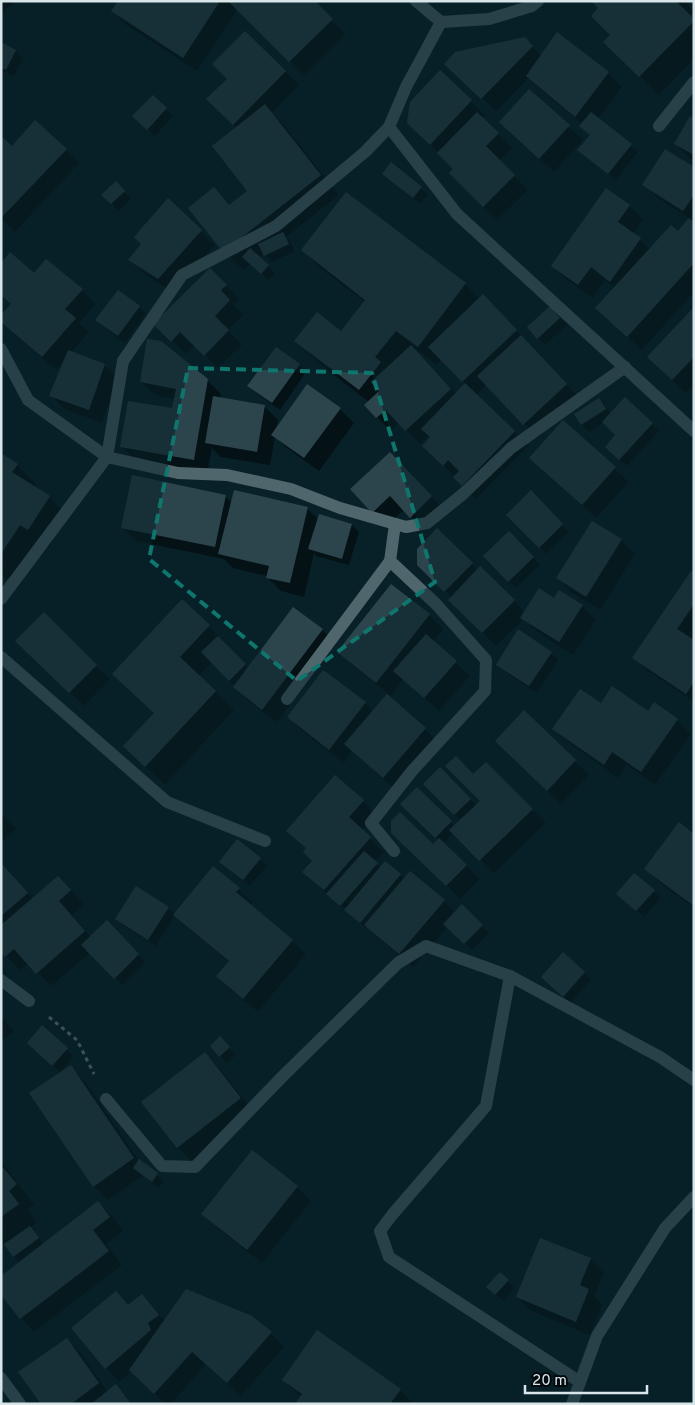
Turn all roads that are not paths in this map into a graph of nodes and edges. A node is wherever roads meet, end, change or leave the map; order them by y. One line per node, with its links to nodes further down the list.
1 (416, 1): 3 (street)
2 (538, 1): 3 (street)
3 (441, 22): 6 (street)
4 (694, 82): 5 (street)
5 (659, 126)
6 (389, 127): 8 (street); 10 (street)
7 (1, 349): 10 (street)
8 (625, 367): 9 (street); 11 (street)
9 (694, 430)
10 (107, 457): 11 (street); 13 (street)
11 (396, 524): 12 (street)
12 (390, 561): 15 (street); 17 (street)
13 (1, 599)
14 (1, 657): 16 (street)
15 (286, 699)
16 (265, 841)
17 (394, 850)
18 (510, 976): 21 (street); 22 (street); 25 (street)
19 (1, 980): 20 (street)
20 (29, 1001)
21 (694, 1080)
22 (106, 1099)
23 (694, 1197): 25 (street)
24 (1, 1378): 26 (street)
25 (580, 1382): 27 (street)
26 (20, 1404)
27 (572, 1404)

